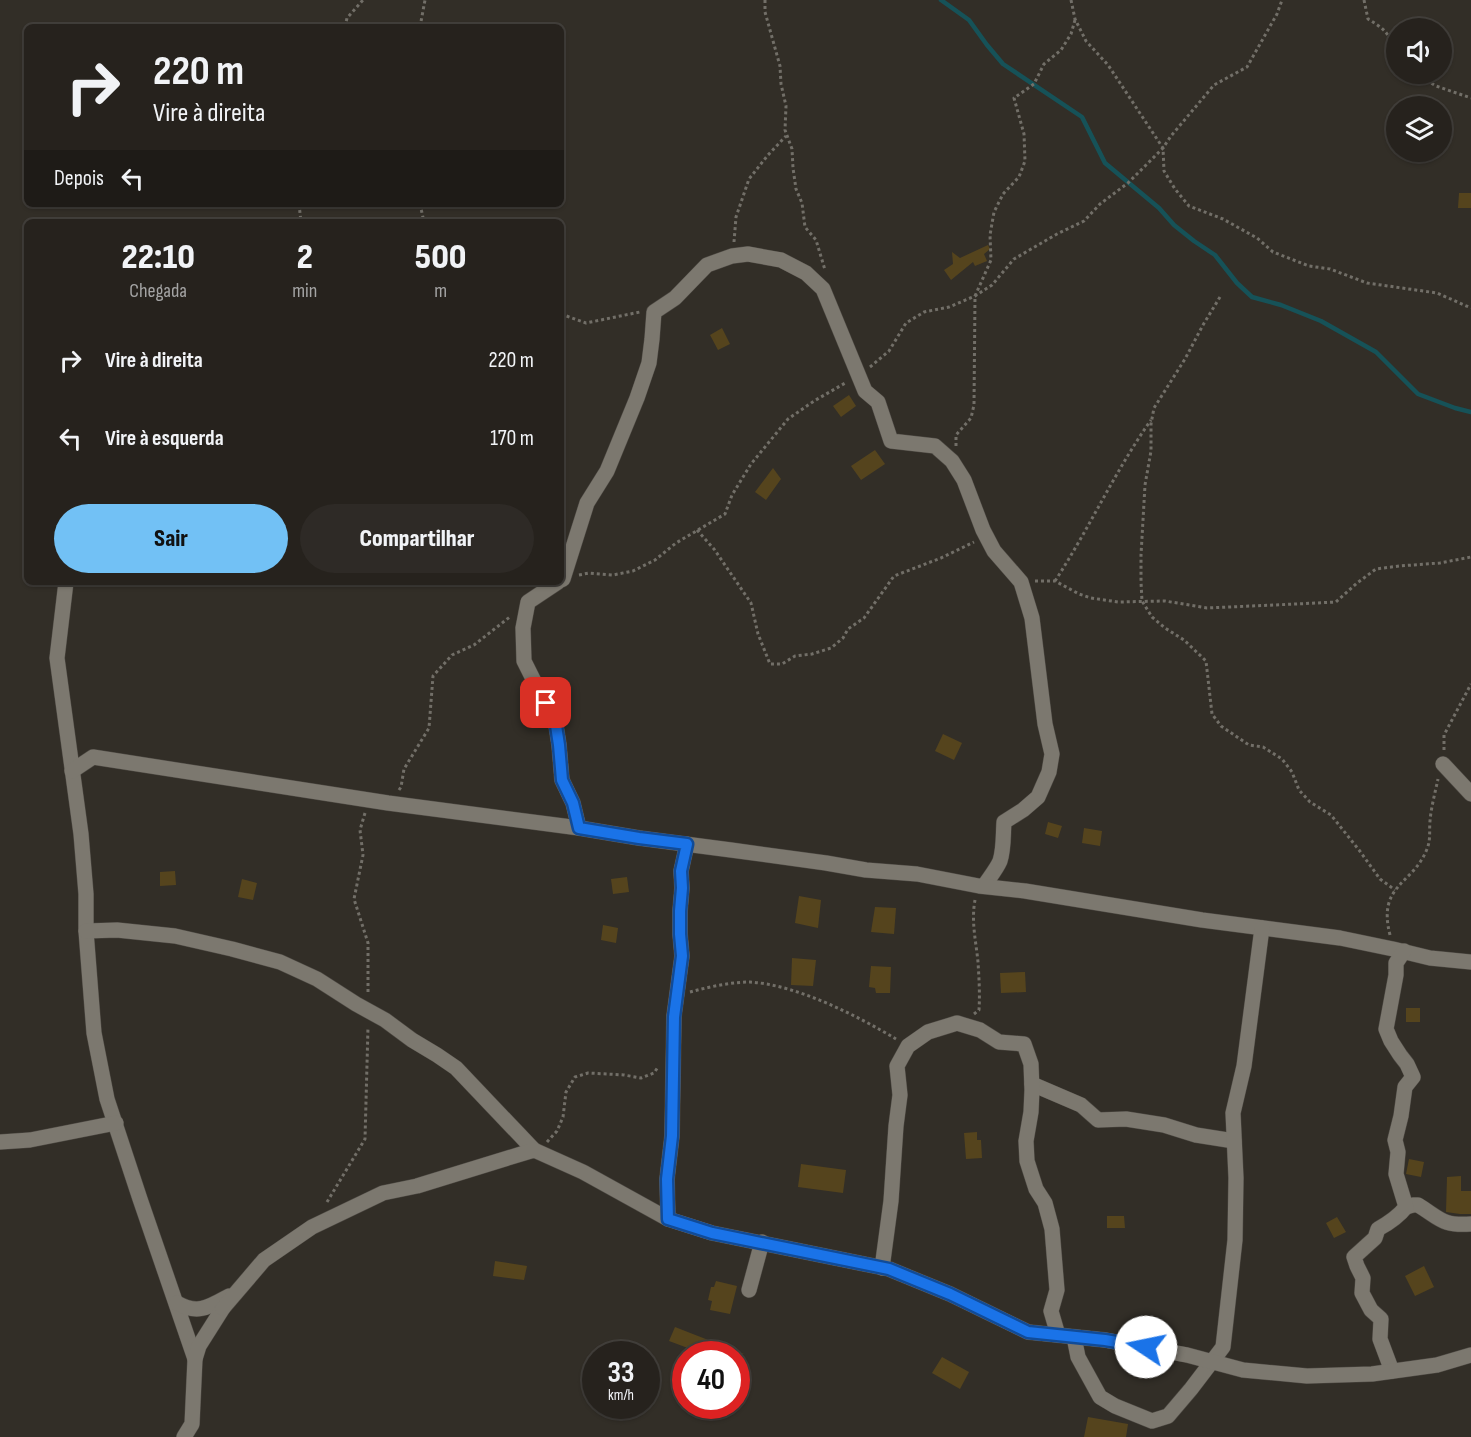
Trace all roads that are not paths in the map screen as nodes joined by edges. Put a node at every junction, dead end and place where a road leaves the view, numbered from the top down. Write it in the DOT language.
graph roads {
  1 [pos="564,571"];
  2 [pos="66,585"];
  3 [pos="554,585"];
  4 [pos="1443,764"];
  5 [pos="72,771"];
  6 [pos="1471,794"];
  7 [pos="579,828"];
  8 [pos="687,844"];
  9 [pos="984,886"];
  10 [pos="1262,928"];
  11 [pos="86,931"];
  12 [pos="1398,950"];
  13 [pos="1471,962"];
  14 [pos="1032,1084"];
  15 [pos="116,1124"];
  16 [pos="1234,1141"];
  17 [pos="0,1142"];
  18 [pos="534,1150"];
  19 [pos="1406,1207"];
  20 [pos="668,1219"];
  21 [pos="1471,1224"];
  22 [pos="762,1242"];
  23 [pos="882,1268"];
  24 [pos="749,1290"];
  25 [pos="237,1292"];
  26 [pos="177,1303"];
  27 [pos="1058,1335"];
  28 [pos="1074,1337"];
  29 [pos="1471,1355"];
  30 [pos="195,1359"];
  31 [pos="1212,1362"];
  32 [pos="1392,1371"];
  33 [pos="184,1437"];
  1 -- 9 [label="street"];
  2 -- 5 [label="street"];
  3 -- 7 [label="street"];
  4 -- 6 [label="street"];
  5 -- 7 [label="street"];
  5 -- 11 [label="street"];
  7 -- 8 [label="street"];
  8 -- 9 [label="street"];
  8 -- 20 [label="street"];
  9 -- 10 [label="street"];
  10 -- 12 [label="street"];
  10 -- 16 [label="street"];
  11 -- 15 [label="street"];
  11 -- 18 [label="street"];
  12 -- 13 [label="street"];
  12 -- 19 [label="street"];
  14 -- 16 [label="street"];
  14 -- 23 [label="street"];
  14 -- 27 [label="street"];
  15 -- 17 [label="street"];
  15 -- 26 [label="street"];
  16 -- 31 [label="street"];
  18 -- 20 [label="street"];
  18 -- 25 [label="street"];
  19 -- 21 [label="street"];
  19 -- 32 [label="street"];
  20 -- 22 [label="street"];
  22 -- 23 [label="street"];
  22 -- 24 [label="street"];
  23 -- 27 [label="street"];
  25 -- 26 [label="street"];
  25 -- 30 [label="street"];
  26 -- 30 [label="street"];
  27 -- 28 [label="street"];
  28 -- 31 [label="street"];
  28 -- 31 [label="street"];
  29 -- 32 [label="street"];
  30 -- 33 [label="street"];
  31 -- 32 [label="street"];
}
